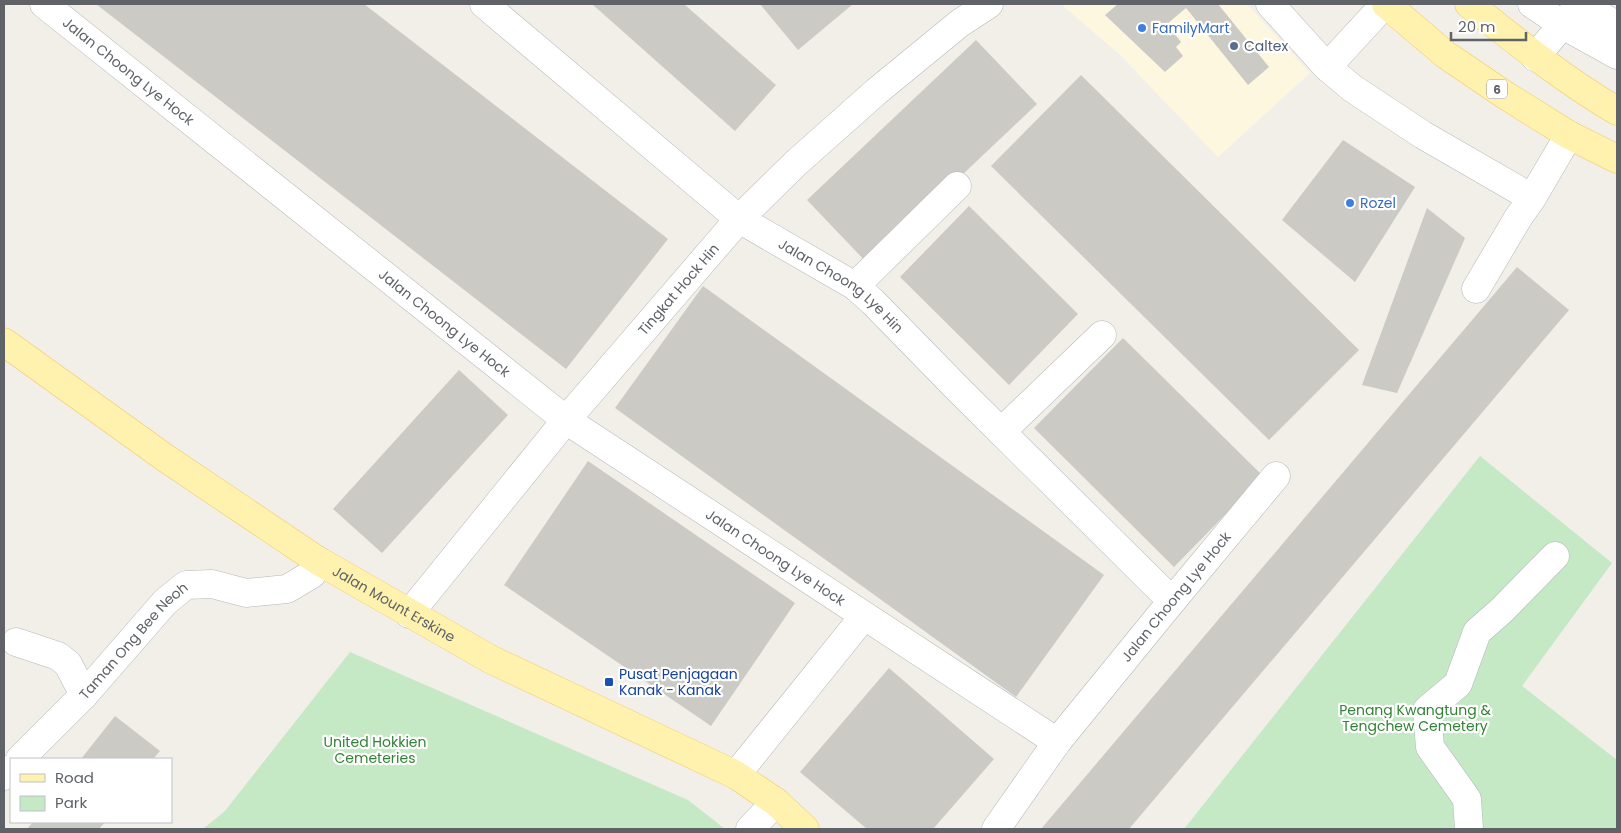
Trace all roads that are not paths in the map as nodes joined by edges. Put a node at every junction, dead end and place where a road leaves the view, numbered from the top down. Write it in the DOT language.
graph roads {
  1 [pos="44,4"];
  2 [pos="484,4"];
  3 [pos="989,4"];
  4 [pos="1270,4"];
  5 [pos="1386,4"];
  6 [pos="1469,4"];
  7 [pos="1532,4"];
  8 [pos="1599,11"];
  9 [pos="953,13"];
  10 [pos="1563,25"];
  11 [pos="1617,55"];
  12 [pos="1535,57"];
  13 [pos="1327,67"];
  14 [pos="1617,111"];
  15 [pos="1569,135"];
  16 [pos="1617,159"];
  17 [pos="957,186"];
  18 [pos="1532,198"];
  19 [pos="739,219"];
  20 [pos="855,286"];
  21 [pos="1476,289"];
  22 [pos="1102,335"];
  23 [pos="4,342"];
  24 [pos="566,420"];
  25 [pos="1001,432"];
  26 [pos="1276,476"];
  27 [pos="1555,556"];
  28 [pos="317,560"];
  29 [pos="1172,601"];
  30 [pos="409,614"];
  31 [pos="864,616"];
  32 [pos="16,642"];
  33 [pos="84,695"];
  34 [pos="1057,742"];
  35 [pos="21,758"];
  36 [pos="736,776"];
  37 [pos="776,802"];
  38 [pos="750,829"];
  39 [pos="805,829"];
  40 [pos="996,829"];
  41 [pos="1469,829"];
  1 -- 24 [label="street, Jalan Choong Lye Hock"];
  2 -- 19 [label="street, Jalan Choong Lye Hin"];
  3 -- 9 [label="street, Tingkat Hock Hin"];
  4 -- 13 [label="street"];
  5 -- 13 [label="street"];
  5 -- 15 [label="main road, 6"];
  6 -- 12 [label="main road"];
  7 -- 10 [label="street"];
  8 -- 10 [label="street"];
  9 -- 19 [label="street, Tingkat Hock Hin"];
  10 -- 11 [label="street"];
  10 -- 12 [label="street"];
  12 -- 14 [label="main road"];
  13 -- 18 [label="street"];
  15 -- 16 [label="main road, 6"];
  15 -- 18 [label="street"];
  17 -- 20 [label="street"];
  18 -- 21 [label="street"];
  19 -- 20 [label="street, Jalan Choong Lye Hin"];
  19 -- 24 [label="street, Tingkat Hock Hin"];
  20 -- 25 [label="street, Jalan Choong Lye Hin"];
  22 -- 25 [label="street"];
  23 -- 28 [label="main road, Jalan Mount Erskine"];
  24 -- 30 [label="street, Tingkat Hock Hin"];
  24 -- 31 [label="street, Jalan Choong Lye Hock"];
  25 -- 29 [label="street, Jalan Choong Lye Hin"];
  26 -- 29 [label="street, Jalan Choong Lye Hock"];
  27 -- 41 [label="street"];
  28 -- 30 [label="main road, Jalan Mount Erskine"];
  28 -- 33 [label="street, Taman Ong Bee Neoh"];
  29 -- 34 [label="street, Jalan Choong Lye Hock"];
  30 -- 36 [label="main road, Jalan Mount Erskine"];
  31 -- 34 [label="street, Jalan Choong Lye Hock"];
  31 -- 36 [label="street"];
  32 -- 33 [label="street"];
  33 -- 35 [label="street, Taman Ong Bee Neoh"];
  34 -- 40 [label="street, Jalan Choong Lye Hock"];
  36 -- 37 [label="main road, Jalan Mount Erskine"];
  37 -- 38 [label="street"];
  37 -- 39 [label="main road, Jalan Mount Erskine"];
}
